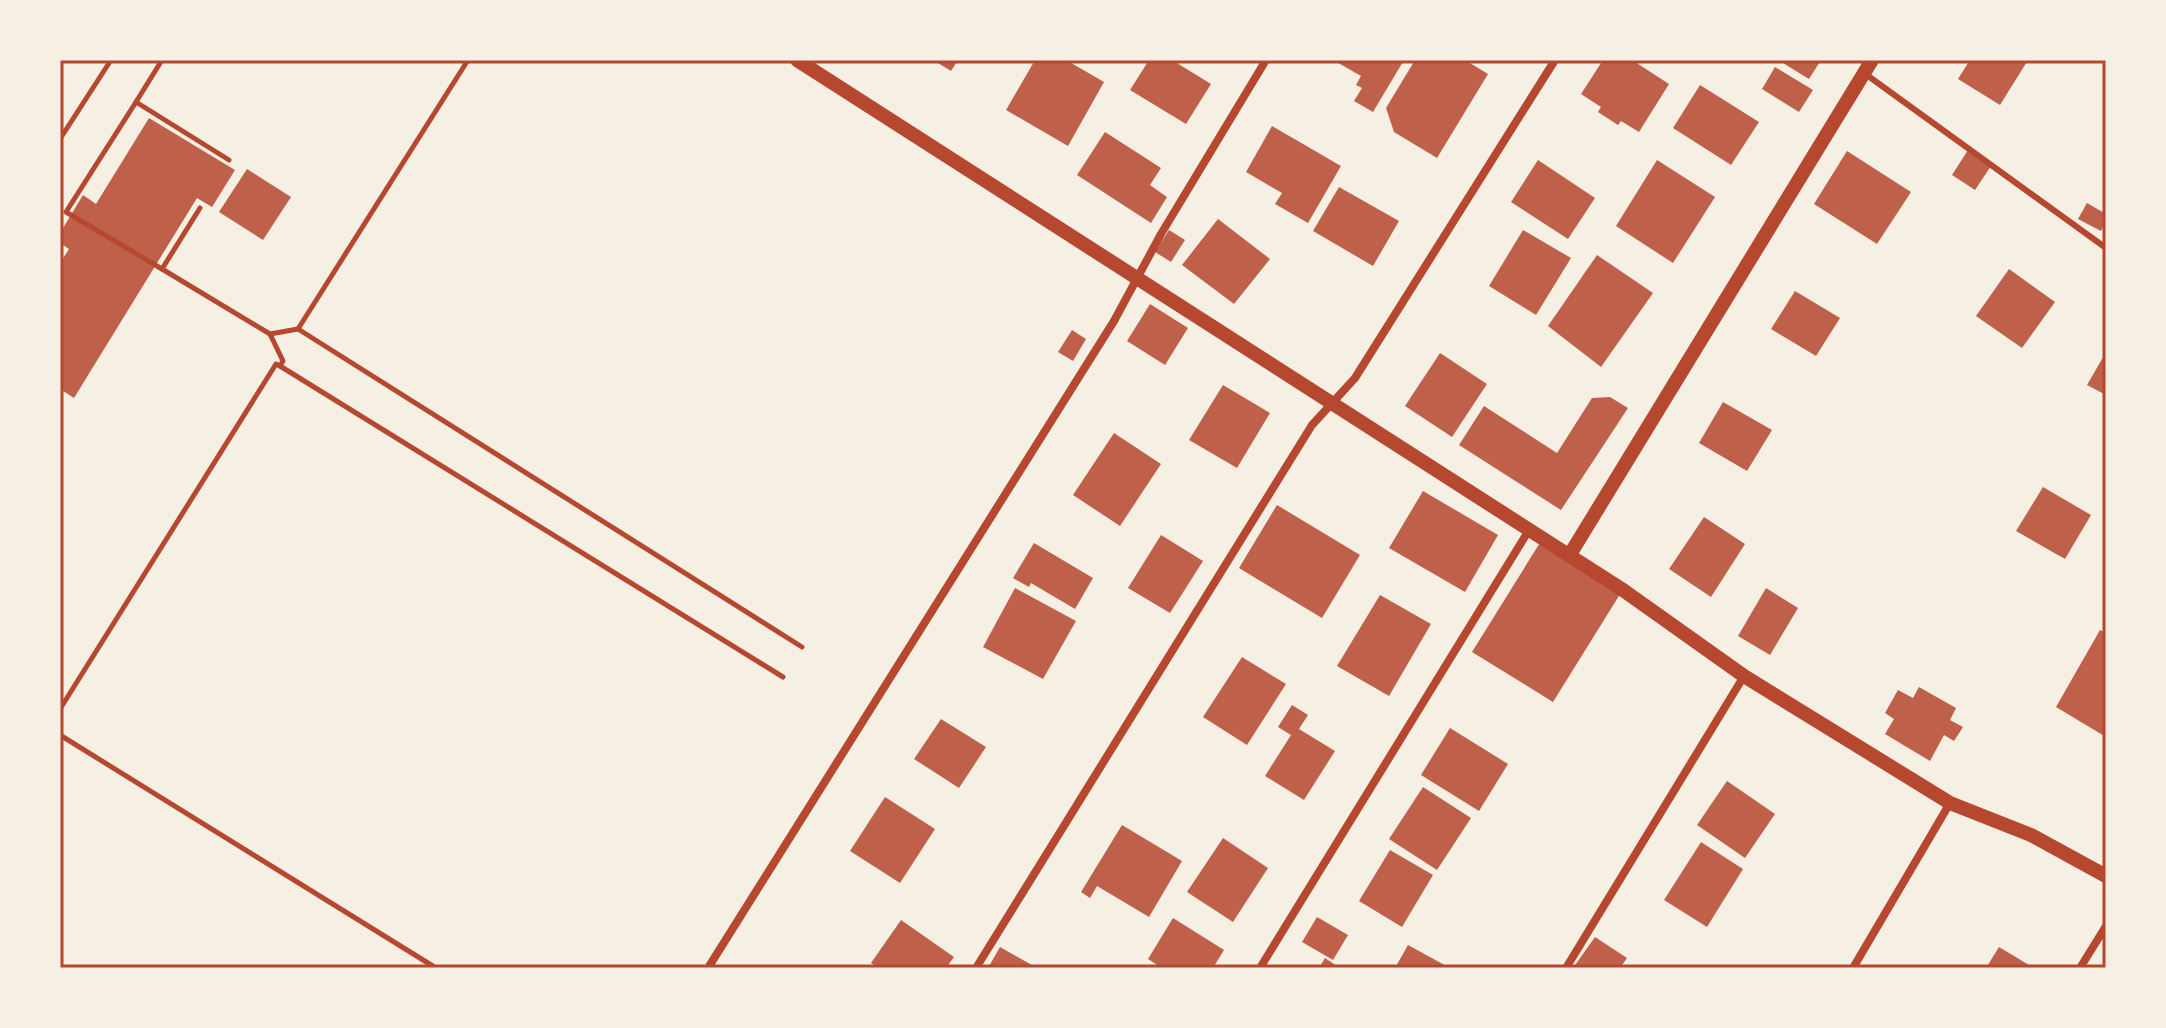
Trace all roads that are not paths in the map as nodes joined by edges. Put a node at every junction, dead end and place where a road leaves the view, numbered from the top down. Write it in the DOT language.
graph roads {
  1 [pos="797,60"];
  2 [pos="1266,60"];
  3 [pos="1555,60"];
  4 [pos="1868,67"];
  5 [pos="2106,248"];
  6 [pos="1136,278"];
  7 [pos="1331,403"];
  8 [pos="1529,530"];
  9 [pos="1569,556"];
  10 [pos="1744,676"];
  11 [pos="1950,803"];
  12 [pos="2106,876"];
  13 [pos="2106,926"];
  14 [pos="708,968"];
  15 [pos="976,968"];
  16 [pos="1260,968"];
  17 [pos="1566,968"];
  18 [pos="1853,968"];
  19 [pos="2080,968"];
  1 -- 6 [label="street"];
  2 -- 6 [label="street"];
  3 -- 7 [label="street"];
  4 -- 5 [label="lane"];
  4 -- 9 [label="street"];
  6 -- 7 [label="street"];
  6 -- 14 [label="street"];
  7 -- 8 [label="street"];
  7 -- 15 [label="street"];
  8 -- 9 [label="street"];
  8 -- 16 [label="street"];
  9 -- 10 [label="street"];
  10 -- 11 [label="street"];
  10 -- 17 [label="street"];
  11 -- 12 [label="street"];
  11 -- 18 [label="street"];
  13 -- 19 [label="street"];
}
